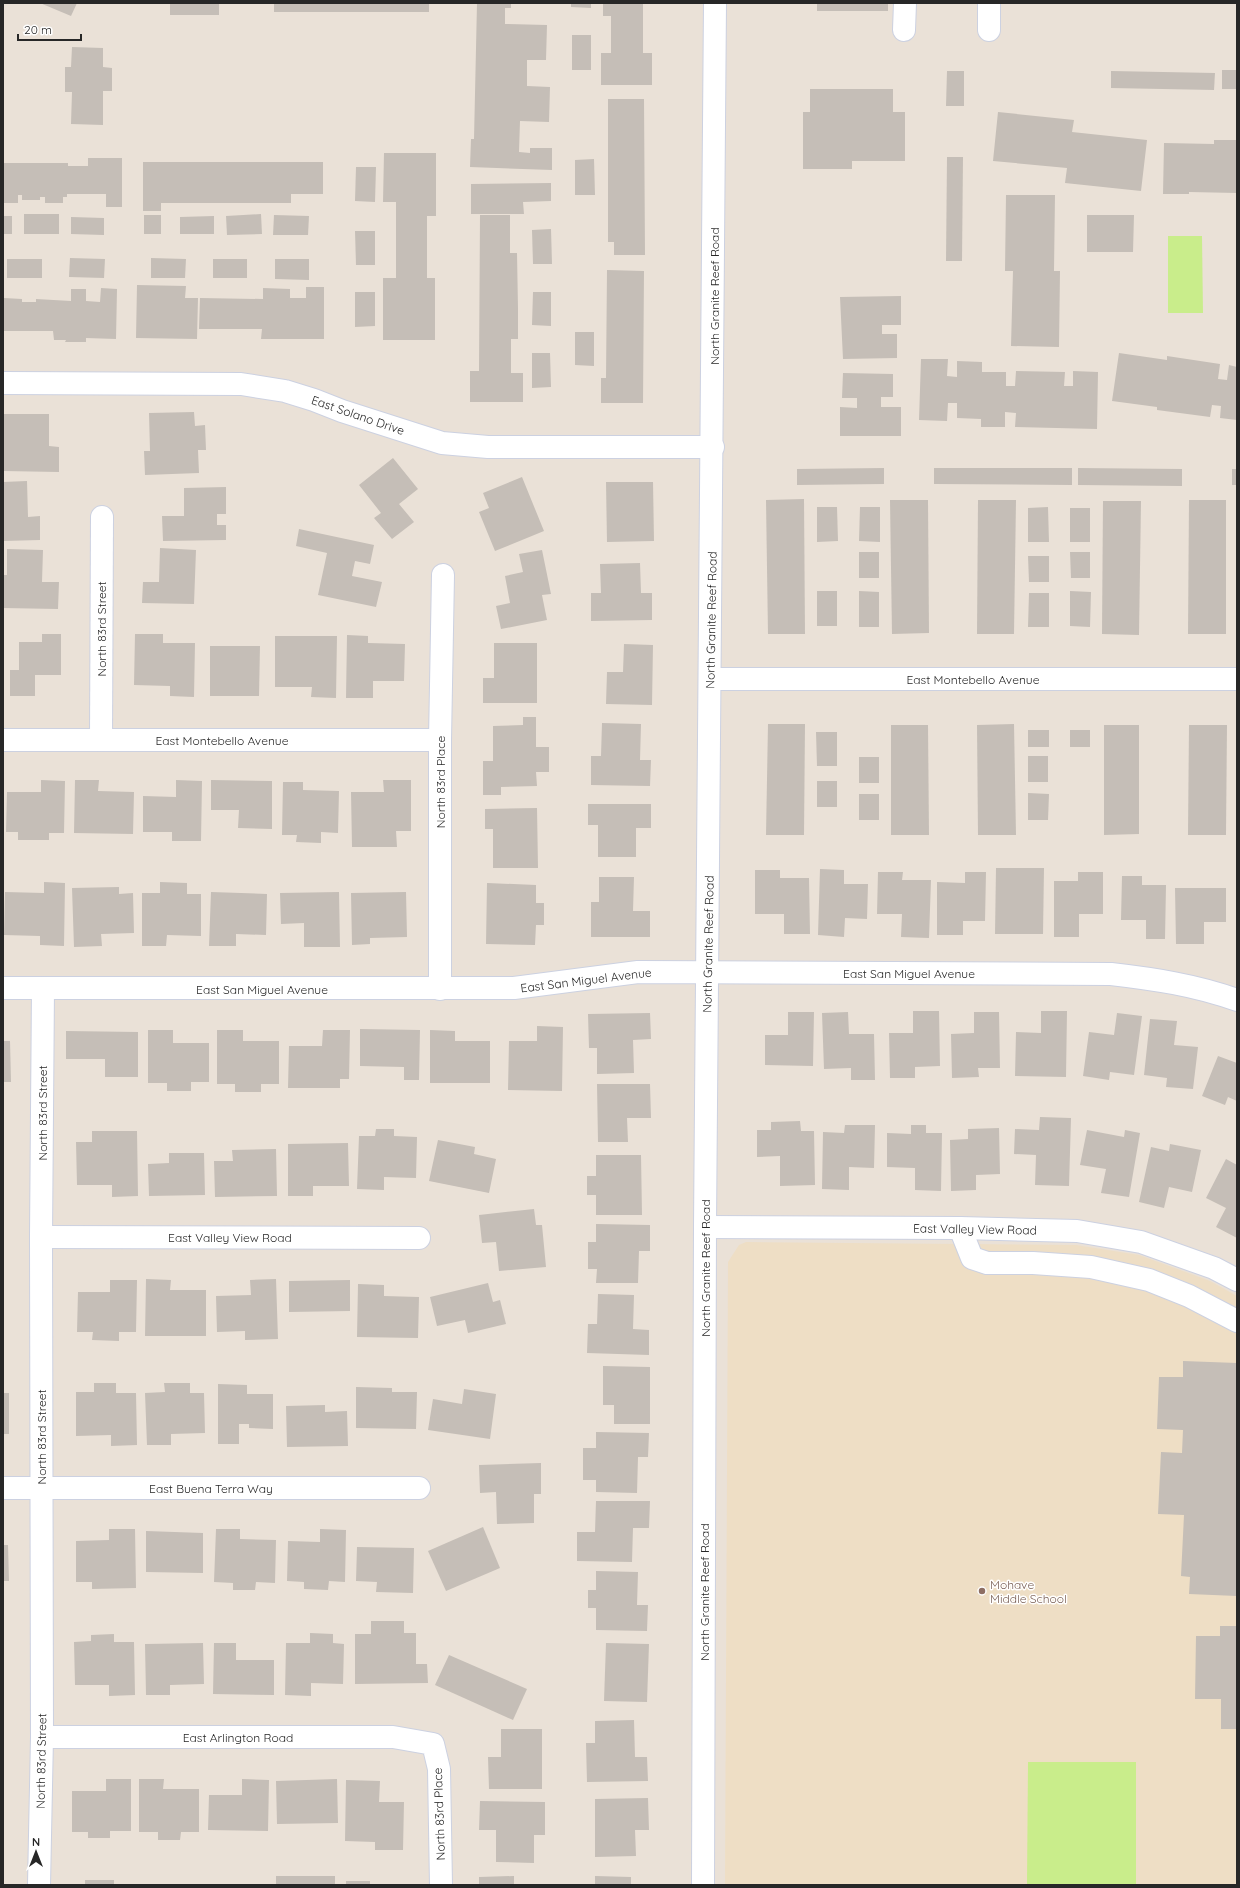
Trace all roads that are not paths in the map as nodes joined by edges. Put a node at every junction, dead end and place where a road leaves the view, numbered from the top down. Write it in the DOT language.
graph roads {
  1 [pos="715,3"];
  2 [pos="905,3"];
  3 [pos="989,3"];
  4 [pos="904,30"];
  5 [pos="989,30"];
  6 [pos="3,383"];
  7 [pos="713,447"];
  8 [pos="102,518"];
  9 [pos="443,574"];
  10 [pos="710,679"];
  11 [pos="1237,679"];
  12 [pos="3,740"];
  13 [pos="101,740"];
  14 [pos="440,740"];
  15 [pos="707,972"];
  16 [pos="3,988"];
  17 [pos="43,988"];
  18 [pos="440,989"];
  19 [pos="1237,1000"];
  20 [pos="705,1227"];
  21 [pos="960,1228"];
  22 [pos="41,1237"];
  23 [pos="419,1238"];
  24 [pos="1237,1280"];
  25 [pos="1237,1320"];
  26 [pos="3,1488"];
  27 [pos="41,1488"];
  28 [pos="419,1488"];
  29 [pos="42,1737"];
  30 [pos="433,1744"];
  31 [pos="39,1885"];
  32 [pos="441,1885"];
  33 [pos="703,1885"];
  1 -- 7 [label="street, North Granite Reef Road"];
  2 -- 4 [label="street"];
  3 -- 5 [label="street"];
  6 -- 7 [label="street, East Solano Drive"];
  7 -- 10 [label="street, North Granite Reef Road"];
  8 -- 13 [label="street, North 83rd Street"];
  9 -- 14 [label="street, North 83rd Place"];
  10 -- 11 [label="street, East Montebello Avenue"];
  10 -- 15 [label="street, North Granite Reef Road"];
  12 -- 13 [label="street, East Montebello Avenue"];
  13 -- 14 [label="street, East Montebello Avenue"];
  14 -- 18 [label="street, North 83rd Place"];
  15 -- 18 [label="street, East San Miguel Avenue"];
  15 -- 19 [label="street, East San Miguel Avenue"];
  15 -- 20 [label="street, North Granite Reef Road"];
  16 -- 17 [label="street, East San Miguel Avenue"];
  17 -- 18 [label="street, East San Miguel Avenue"];
  17 -- 22 [label="street, North 83rd Street"];
  20 -- 21 [label="street, East Valley View Road"];
  20 -- 33 [label="street, North Granite Reef Road"];
  21 -- 24 [label="street, East Valley View Road"];
  21 -- 25 [label="street"];
  22 -- 23 [label="street, East Valley View Road"];
  22 -- 27 [label="street, North 83rd Street"];
  26 -- 27 [label="street, East Buena Terra Way"];
  27 -- 28 [label="street, East Buena Terra Way"];
  27 -- 29 [label="street, North 83rd Street"];
  29 -- 30 [label="street, East Arlington Road"];
  29 -- 31 [label="street, North 83rd Street"];
  30 -- 32 [label="street, North 83rd Place"];
}
